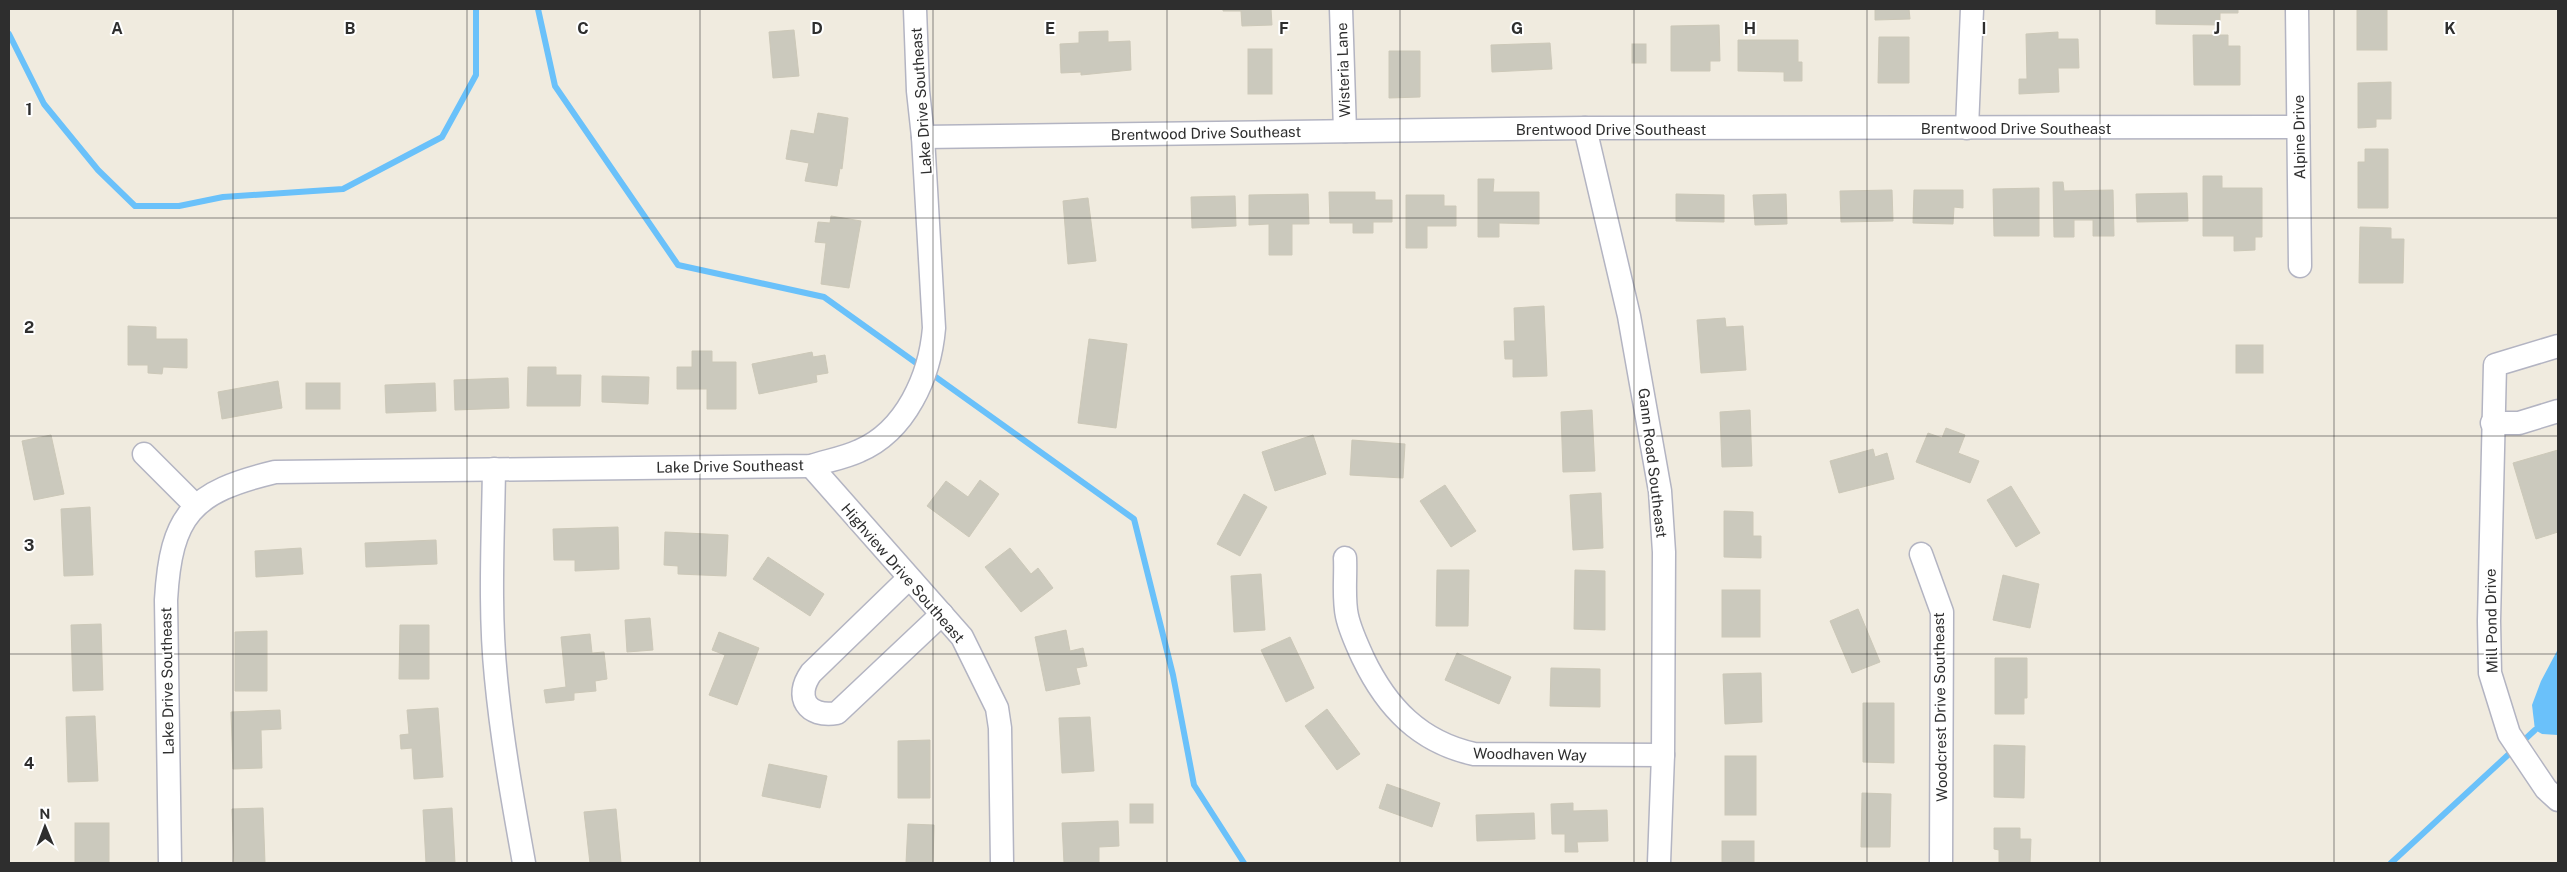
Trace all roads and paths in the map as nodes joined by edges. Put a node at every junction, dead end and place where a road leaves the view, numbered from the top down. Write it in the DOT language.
graph roads {
  1 [pos="916,9"];
  2 [pos="1341,9"];
  3 [pos="1972,9"];
  4 [pos="2297,9"];
  5 [pos="2298,127"];
  6 [pos="1585,128"];
  7 [pos="1967,128"];
  8 [pos="1345,131"];
  9 [pos="923,137"];
  10 [pos="2300,266"];
  11 [pos="2558,346"];
  12 [pos="2558,411"];
  13 [pos="2492,422"];
  14 [pos="144,454"];
  15 [pos="811,466"];
  16 [pos="494,469"];
  17 [pos="195,505"];
  18 [pos="1921,554"];
  19 [pos="1345,558"];
  20 [pos="910,578"];
  21 [pos="942,614"];
  22 [pos="1663,755"];
  23 [pos="2558,800"];
  24 [pos="170,863"];
  25 [pos="524,863"];
  26 [pos="1002,863"];
  27 [pos="1659,863"];
  28 [pos="1941,863"];
  1 -- 9 [label="street, Lake Drive Southeast"];
  2 -- 8 [label="street, Wisteria Lane"];
  3 -- 7 [label="street"];
  4 -- 5 [label="street, Alpine Drive"];
  5 -- 7 [label="street, Brentwood Drive Southeast"];
  5 -- 10 [label="street, Alpine Drive"];
  6 -- 7 [label="street, Brentwood Drive Southeast"];
  6 -- 8 [label="street, Brentwood Drive Southeast"];
  6 -- 22 [label="street, Gann Road Southeast"];
  8 -- 9 [label="street, Brentwood Drive Southeast"];
  9 -- 15 [label="street, Lake Drive Southeast"];
  11 -- 13 [label="street, Mill Pond Drive"];
  12 -- 13 [label="street"];
  13 -- 23 [label="street, Mill Pond Drive"];
  14 -- 17 [label="street"];
  15 -- 16 [label="street, Lake Drive Southeast"];
  15 -- 20 [label="street, Highview Drive Southeast"];
  16 -- 17 [label="street, Lake Drive Southeast"];
  16 -- 25 [label="street"];
  17 -- 24 [label="street, Lake Drive Southeast"];
  18 -- 28 [label="street, Woodcrest Drive Southeast"];
  19 -- 22 [label="street, Woodhaven Way"];
  20 -- 21 [label="street, Highview Drive Southeast"];
  20 -- 21 [label="street"];
  21 -- 26 [label="street, Highview Drive Southeast"];
  22 -- 27 [label="street, Gann Road Southeast"];
}
